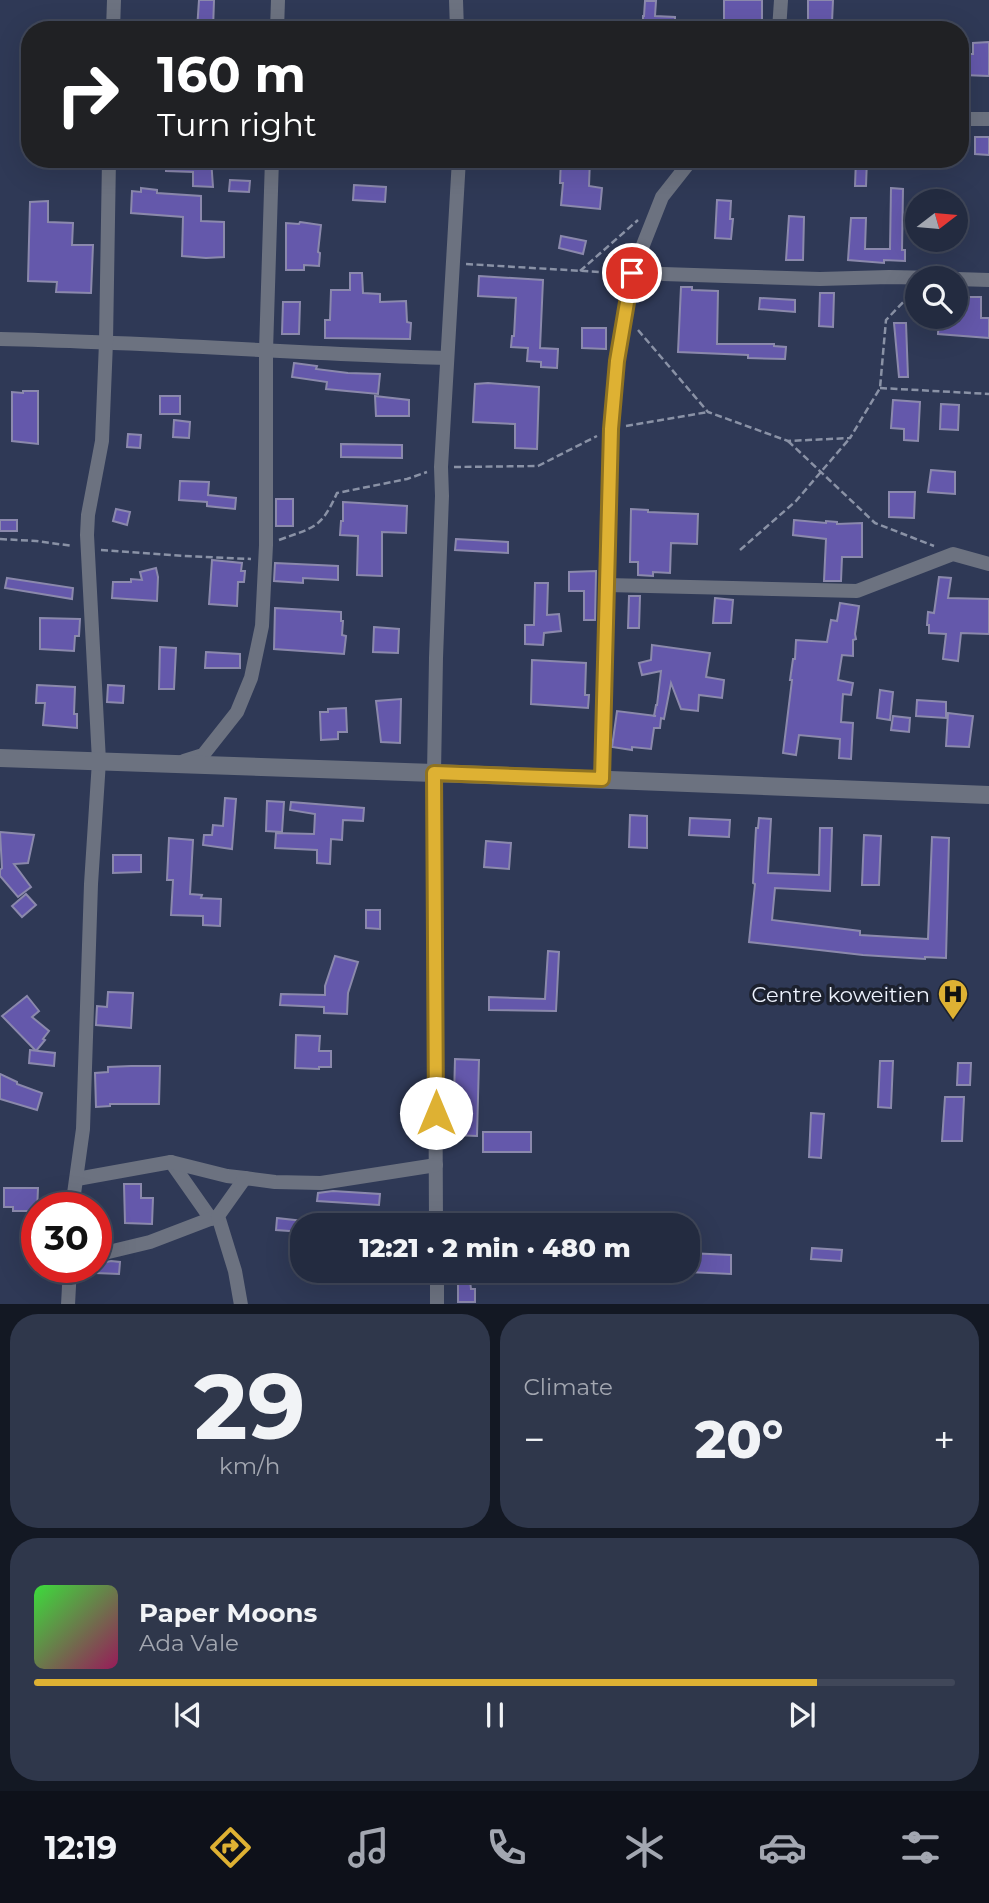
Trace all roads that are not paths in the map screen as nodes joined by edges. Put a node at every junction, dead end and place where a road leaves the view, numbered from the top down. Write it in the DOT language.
graph roads {
  1 [pos="114,0"];
  2 [pos="278,0"];
  3 [pos="456,0"];
  4 [pos="781,0"];
  5 [pos="113,21"];
  6 [pos="277,21"];
  7 [pos="457,21"];
  8 [pos="780,21"];
  9 [pos="969,119"];
  10 [pos="989,119"];
  11 [pos="109,168"];
  12 [pos="272,168"];
  13 [pos="458,168"];
  14 [pos="685,168"];
  15 [pos="632,273"];
  16 [pos="905,277"];
  17 [pos="968,279"];
  18 [pos="989,280"];
  19 [pos="0,339"];
  20 [pos="106,342"];
  21 [pos="266,351"];
  22 [pos="447,358"];
  23 [pos="989,564"];
  24 [pos="607,585"];
  25 [pos="0,758"];
  26 [pos="99,761"];
  27 [pos="177,764"];
  28 [pos="434,773"];
  29 [pos="602,779"];
  30 [pos="989,795"];
  31 [pos="171,1161"];
  32 [pos="436,1165"];
  33 [pos="245,1178"];
  34 [pos="77,1179"];
  35 [pos="75,1192"];
  36 [pos="436,1213"];
  37 [pos="215,1218"];
  38 [pos="112,1251"];
  39 [pos="69,1283"];
  40 [pos="436,1283"];
  41 [pos="68,1304"];
  42 [pos="241,1304"];
  43 [pos="436,1304"];
  1 -- 5 [label="street"];
  2 -- 6 [label="street"];
  3 -- 7 [label="street"];
  4 -- 8 [label="street"];
  9 -- 10 [label="street"];
  11 -- 20 [label="street"];
  12 -- 21 [label="street"];
  13 -- 22 [label="street"];
  14 -- 15 [label="street"];
  15 -- 16 [label="street"];
  15 -- 24 [label="street"];
  17 -- 18 [label="street"];
  19 -- 20 [label="street"];
  20 -- 21 [label="street"];
  20 -- 26 [label="street"];
  21 -- 22 [label="street"];
  21 -- 27 [label="street"];
  22 -- 28 [label="street"];
  23 -- 24 [label="street"];
  24 -- 29 [label="street"];
  25 -- 26 [label="street"];
  26 -- 27 [label="street"];
  26 -- 34 [label="street"];
  27 -- 28 [label="street"];
  28 -- 29 [label="street"];
  28 -- 32 [label="street"];
  29 -- 30 [label="street"];
  31 -- 33 [label="street"];
  31 -- 34 [label="street"];
  31 -- 37 [label="street"];
  32 -- 33 [label="street"];
  32 -- 36 [label="street"];
  33 -- 37 [label="street"];
  34 -- 35 [label="street"];
  37 -- 38 [label="street"];
  37 -- 42 [label="street"];
  39 -- 41 [label="street"];
  40 -- 43 [label="street"];
}
